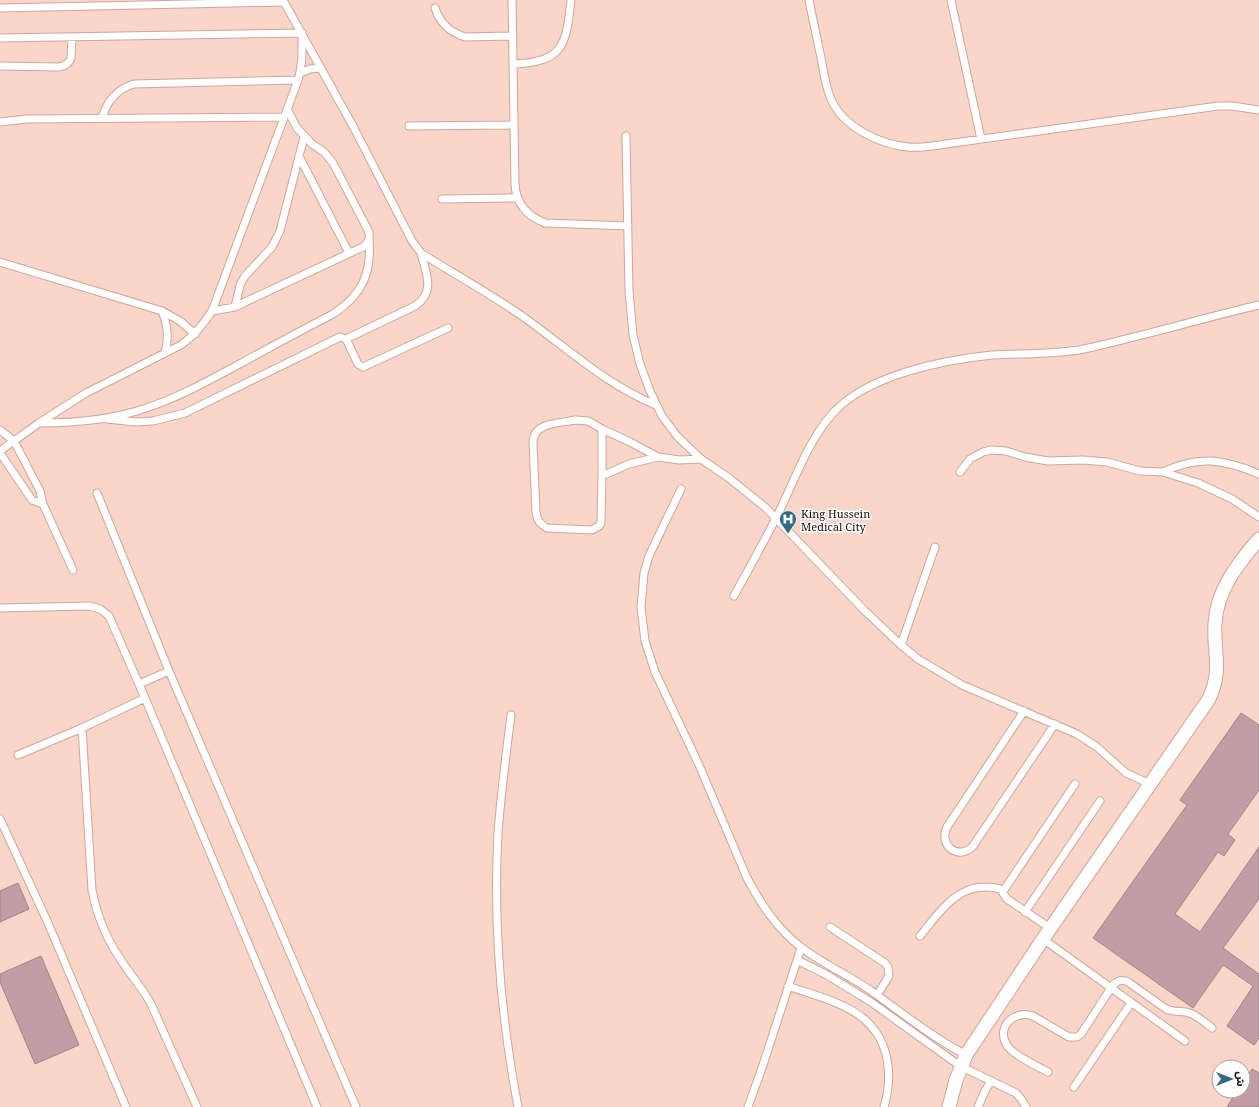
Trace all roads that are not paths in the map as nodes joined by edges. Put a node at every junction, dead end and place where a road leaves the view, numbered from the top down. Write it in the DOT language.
graph roads {
  1 [pos="512,0"];
  2 [pos="571,0"];
  3 [pos="809,0"];
  4 [pos="951,0"];
  5 [pos="284,1"];
  6 [pos="0,8"];
  7 [pos="434,8"];
  8 [pos="302,33"];
  9 [pos="513,36"];
  10 [pos="72,37"];
  11 [pos="0,38"];
  12 [pos="513,64"];
  13 [pos="0,66"];
  14 [pos="321,68"];
  15 [pos="299,77"];
  16 [pos="287,109"];
  17 [pos="1259,110"];
  18 [pos="284,117"];
  19 [pos="102,118"];
  20 [pos="0,122"];
  21 [pos="514,125"];
  22 [pos="409,126"];
  23 [pos="626,136"];
  24 [pos="304,137"];
  25 [pos="981,139"];
  26 [pos="299,156"];
  27 [pos="517,198"];
  28 [pos="442,199"];
  29 [pos="628,226"];
  30 [pos="369,240"];
  31 [pos="421,253"];
  32 [pos="349,254"];
  33 [pos="0,262"];
  34 [pos="1259,305"];
  35 [pos="235,307"];
  36 [pos="162,311"];
  37 [pos="212,311"];
  38 [pos="448,328"];
  39 [pos="195,334"];
  40 [pos="346,339"];
  41 [pos="165,353"];
  42 [pos="656,405"];
  43 [pos="103,419"];
  44 [pos="39,423"];
  45 [pos="602,428"];
  46 [pos="0,430"];
  47 [pos="14,441"];
  48 [pos="0,452"];
  49 [pos="658,457"];
  50 [pos="701,459"];
  51 [pos="960,472"];
  52 [pos="1163,472"];
  53 [pos="1259,474"];
  54 [pos="602,476"];
  55 [pos="681,489"];
  56 [pos="97,493"];
  57 [pos="42,504"];
  58 [pos="1259,517"];
  59 [pos="776,518"];
  60 [pos="1259,539"];
  61 [pos="935,547"];
  62 [pos="74,570"];
  63 [pos="734,596"];
  64 [pos="0,608"];
  65 [pos="901,645"];
  66 [pos="169,671"];
  67 [pos="138,684"];
  68 [pos="145,698"];
  69 [pos="1024,711"];
  70 [pos="511,715"];
  71 [pos="1055,724"];
  72 [pos="82,728"];
  73 [pos="18,755"];
  74 [pos="1075,784"];
  75 [pos="1150,784"];
  76 [pos="1100,801"];
  77 [pos="0,819"];
  78 [pos="1004,890"];
  79 [pos="1025,912"];
  80 [pos="830,927"];
  81 [pos="1050,928"];
  82 [pos="920,936"];
  83 [pos="1043,939"];
  84 [pos="801,948"];
  85 [pos="797,960"];
  86 [pos="788,986"];
  87 [pos="1111,987"];
  88 [pos="877,995"];
  89 [pos="1131,1002"];
  90 [pos="1212,1028"];
  91 [pos="1185,1041"];
  92 [pos="963,1060"];
  93 [pos="1048,1072"];
  94 [pos="992,1081"];
  95 [pos="1074,1087"];
  96 [pos="126,1107"];
  97 [pos="197,1107"];
  98 [pos="316,1107"];
  99 [pos="356,1107"];
  100 [pos="518,1107"];
  101 [pos="748,1107"];
  102 [pos="884,1107"];
  103 [pos="950,1107"];
  104 [pos="978,1107"];
  105 [pos="1026,1107"];
  1 -- 9 [label="lane"];
  2 -- 12 [label="lane"];
  3 -- 25 [label="lane"];
  4 -- 25 [label="lane"];
  5 -- 6 [label="lane"];
  5 -- 8 [label="lane"];
  7 -- 9 [label="lane"];
  8 -- 10 [label="lane"];
  8 -- 14 [label="lane"];
  8 -- 15 [label="lane"];
  9 -- 12 [label="lane"];
  10 -- 11 [label="lane"];
  10 -- 13 [label="lane"];
  12 -- 21 [label="lane"];
  14 -- 15 [label="lane"];
  14 -- 31 [label="lane"];
  15 -- 16 [label="lane"];
  15 -- 19 [label="lane"];
  16 -- 18 [label="lane"];
  16 -- 24 [label="lane"];
  17 -- 25 [label="lane"];
  18 -- 19 [label="lane"];
  18 -- 37 [label="lane"];
  19 -- 20 [label="lane"];
  21 -- 22 [label="lane"];
  21 -- 27 [label="lane"];
  23 -- 29 [label="lane"];
  24 -- 26 [label="lane"];
  24 -- 30 [label="lane"];
  26 -- 32 [label="lane"];
  26 -- 35 [label="lane"];
  27 -- 28 [label="lane"];
  27 -- 29 [label="lane"];
  29 -- 42 [label="lane"];
  30 -- 32 [label="lane"];
  30 -- 43 [label="lane"];
  31 -- 40 [label="lane"];
  31 -- 42 [label="lane"];
  32 -- 35 [label="lane"];
  33 -- 36 [label="lane"];
  34 -- 59 [label="lane"];
  35 -- 37 [label="lane"];
  36 -- 39 [label="lane"];
  36 -- 41 [label="lane"];
  37 -- 39 [label="lane"];
  38 -- 40 [label="lane"];
  39 -- 41 [label="lane"];
  40 -- 43 [label="lane"];
  41 -- 44 [label="lane"];
  42 -- 50 [label="lane"];
  43 -- 44 [label="lane"];
  44 -- 47 [label="lane"];
  45 -- 49 [label="lane"];
  45 -- 54 [label="lane"];
  45 -- 54 [label="lane"];
  46 -- 47 [label="lane"];
  47 -- 48 [label="lane"];
  47 -- 57 [label="lane"];
  48 -- 57 [label="lane"];
  49 -- 50 [label="lane"];
  49 -- 54 [label="lane"];
  50 -- 59 [label="lane"];
  51 -- 52 [label="lane"];
  52 -- 53 [label="lane"];
  52 -- 58 [label="lane"];
  55 -- 84 [label="lane"];
  56 -- 66 [label="lane"];
  57 -- 62 [label="lane"];
  59 -- 63 [label="lane"];
  59 -- 65 [label="lane"];
  60 -- 75 [label="street"];
  61 -- 65 [label="lane"];
  64 -- 67 [label="lane"];
  65 -- 69 [label="lane"];
  66 -- 67 [label="lane"];
  66 -- 99 [label="lane"];
  67 -- 68 [label="lane"];
  68 -- 72 [label="lane"];
  68 -- 98 [label="lane"];
  69 -- 71 [label="lane"];
  69 -- 71 [label="lane"];
  70 -- 100 [label="lane"];
  71 -- 75 [label="lane"];
  72 -- 73 [label="lane"];
  72 -- 97 [label="lane"];
  74 -- 78 [label="lane"];
  75 -- 81 [label="street"];
  76 -- 79 [label="lane"];
  77 -- 96 [label="lane"];
  78 -- 79 [label="lane"];
  78 -- 82 [label="lane"];
  79 -- 81 [label="lane"];
  80 -- 88 [label="lane"];
  81 -- 83 [label="street"];
  83 -- 87 [label="lane"];
  83 -- 92 [label="street"];
  84 -- 85 [label="lane"];
  84 -- 88 [label="lane"];
  85 -- 86 [label="lane"];
  85 -- 92 [label="lane"];
  86 -- 101 [label="lane"];
  86 -- 102 [label="lane"];
  87 -- 89 [label="lane"];
  87 -- 90 [label="lane"];
  87 -- 93 [label="lane"];
  88 -- 92 [label="lane"];
  89 -- 91 [label="lane"];
  89 -- 95 [label="lane"];
  92 -- 94 [label="lane"];
  92 -- 103 [label="street"];
  94 -- 104 [label="lane"];
  94 -- 105 [label="lane"];
}
